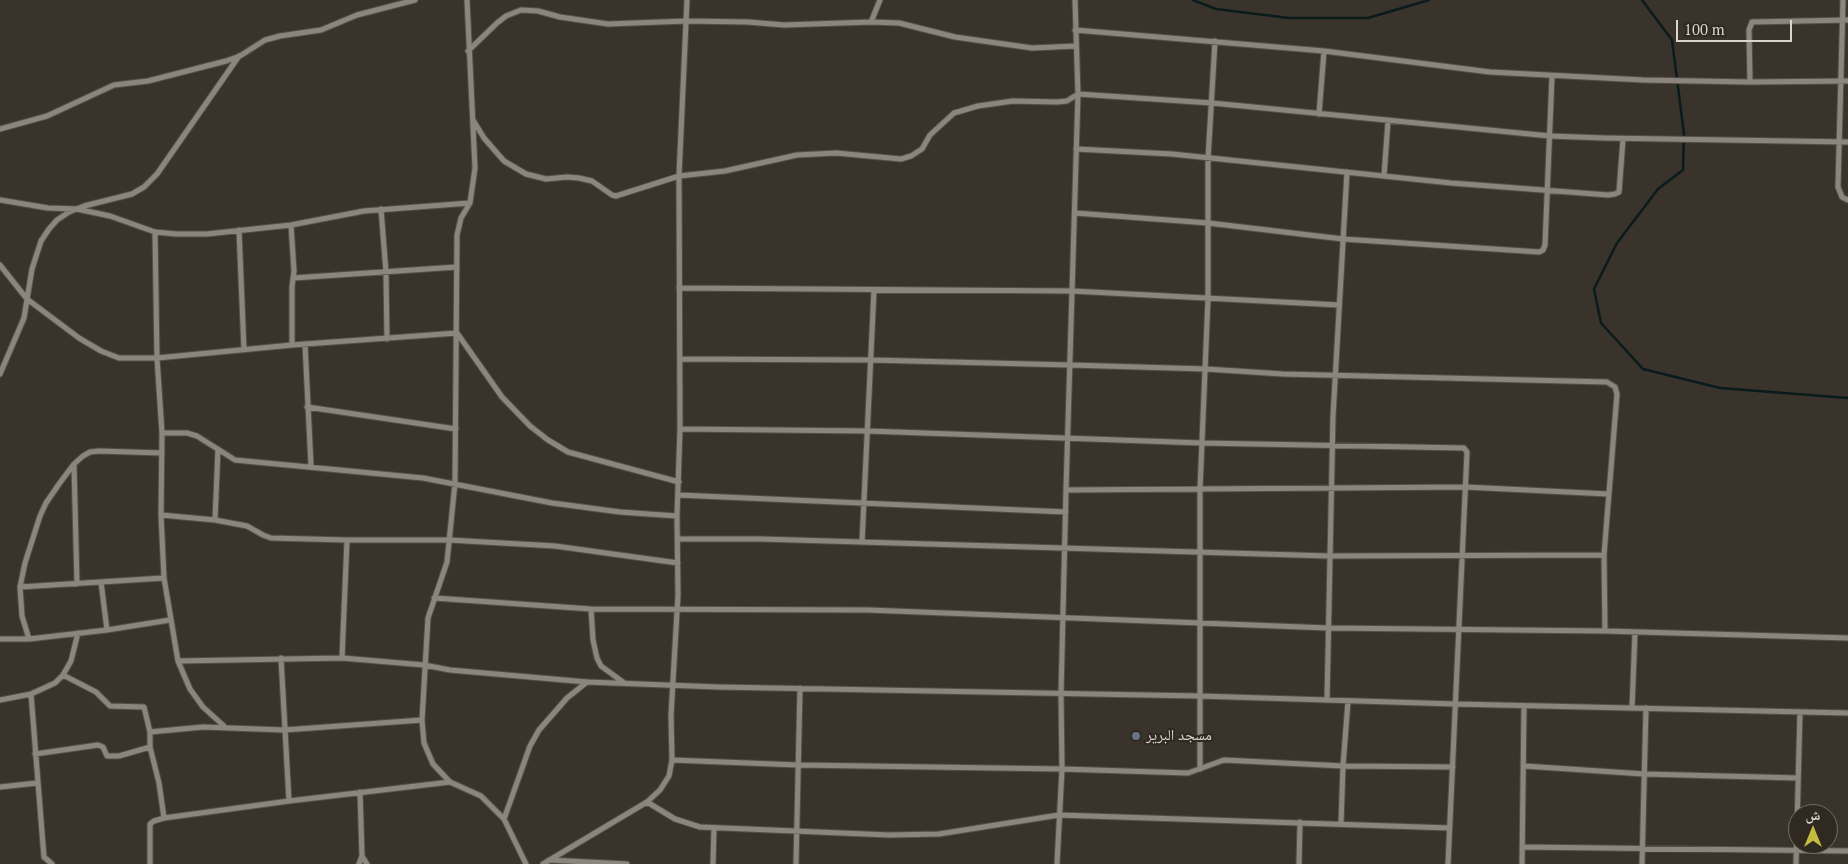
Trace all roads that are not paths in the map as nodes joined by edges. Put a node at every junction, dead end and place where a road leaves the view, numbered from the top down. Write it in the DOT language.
graph roads {
  1 [pos="415,0"];
  2 [pos="467,0"];
  3 [pos="687,0"];
  4 [pos="880,0"];
  5 [pos="1076,0"];
  6 [pos="1843,0"];
  7 [pos="1845,20"];
  8 [pos="687,21"];
  9 [pos="871,22"];
  10 [pos="1076,30"];
  11 [pos="1215,41"];
  12 [pos="1076,46"];
  13 [pos="468,51"];
  14 [pos="1324,51"];
  15 [pos="240,56"];
  16 [pos="1552,76"];
  17 [pos="1840,81"];
  18 [pos="1848,81"];
  19 [pos="1750,82"];
  20 [pos="1078,94"];
  21 [pos="1212,103"];
  22 [pos="1319,114"];
  23 [pos="472,120"];
  24 [pos="1388,121"];
  25 [pos="0,128"];
  26 [pos="1550,136"];
  27 [pos="1623,138"];
  28 [pos="1839,142"];
  29 [pos="1848,142"];
  30 [pos="1076,149"];
  31 [pos="1208,158"];
  32 [pos="1347,172"];
  33 [pos="678,176"];
  34 [pos="1384,176"];
  35 [pos="1548,189"];
  36 [pos="0,200"];
  37 [pos="1848,200"];
  38 [pos="470,203"];
  39 [pos="77,208"];
  40 [pos="381,209"];
  41 [pos="1076,213"];
  42 [pos="1208,223"];
  43 [pos="291,225"];
  44 [pos="239,230"];
  45 [pos="155,232"];
  46 [pos="1343,239"];
  47 [pos="0,265"];
  48 [pos="457,267"];
  49 [pos="386,272"];
  50 [pos="293,278"];
  51 [pos="679,288"];
  52 [pos="874,290"];
  53 [pos="1072,290"];
  54 [pos="1208,298"];
  55 [pos="27,299"];
  56 [pos="1339,305"];
  57 [pos="457,333"];
  58 [pos="387,339"];
  59 [pos="305,344"];
  60 [pos="292,345"];
  61 [pos="244,350"];
  62 [pos="157,358"];
  63 [pos="680,359"];
  64 [pos="871,360"];
  65 [pos="1070,365"];
  66 [pos="1206,369"];
  67 [pos="0,374"];
  68 [pos="1335,375"];
  69 [pos="308,408"];
  70 [pos="680,429"];
  71 [pos="456,430"];
  72 [pos="868,431"];
  73 [pos="162,433"];
  74 [pos="1068,437"];
  75 [pos="1202,443"];
  76 [pos="1332,446"];
  77 [pos="218,449"];
  78 [pos="162,453"];
  79 [pos="74,464"];
  80 [pos="311,466"];
  81 [pos="678,482"];
  82 [pos="455,483"];
  83 [pos="1332,487"];
  84 [pos="1465,487"];
  85 [pos="1200,489"];
  86 [pos="1066,490"];
  87 [pos="1608,494"];
  88 [pos="678,495"];
  89 [pos="864,502"];
  90 [pos="1066,512"];
  91 [pos="161,515"];
  92 [pos="677,516"];
  93 [pos="215,520"];
  94 [pos="678,539"];
  95 [pos="347,540"];
  96 [pos="449,540"];
  97 [pos="862,542"];
  98 [pos="1064,548"];
  99 [pos="1200,551"];
  100 [pos="1604,555"];
  101 [pos="1329,556"];
  102 [pos="1462,556"];
  103 [pos="678,563"];
  104 [pos="164,578"];
  105 [pos="101,582"];
  106 [pos="77,584"];
  107 [pos="20,586"];
  108 [pos="434,598"];
  109 [pos="591,608"];
  110 [pos="678,608"];
  111 [pos="1063,618"];
  112 [pos="170,620"];
  113 [pos="1199,622"];
  114 [pos="1328,628"];
  115 [pos="107,630"];
  116 [pos="1458,630"];
  117 [pos="1605,631"];
  118 [pos="1635,632"];
  119 [pos="78,633"];
  120 [pos="1848,638"];
  121 [pos="0,639"];
  122 [pos="29,639"];
  123 [pos="281,658"];
  124 [pos="342,658"];
  125 [pos="178,661"];
  126 [pos="424,665"];
  127 [pos="63,675"];
  128 [pos="587,682"];
  129 [pos="623,682"];
  130 [pos="673,684"];
  131 [pos="800,688"];
  132 [pos="31,694"];
  133 [pos="1062,694"];
  134 [pos="1199,696"];
  135 [pos="0,700"];
  136 [pos="1326,700"];
  137 [pos="1348,701"];
  138 [pos="1455,704"];
  139 [pos="1524,706"];
  140 [pos="1632,708"];
  141 [pos="1646,708"];
  142 [pos="1800,712"];
  143 [pos="1848,713"];
  144 [pos="422,720"];
  145 [pos="224,726"];
  146 [pos="284,730"];
  147 [pos="150,732"];
  148 [pos="150,747"];
  149 [pos="35,754"];
  150 [pos="672,760"];
  151 [pos="798,764"];
  152 [pos="1343,766"];
  153 [pos="1524,766"];
  154 [pos="1452,767"];
  155 [pos="1062,769"];
  156 [pos="1200,769"];
  157 [pos="1644,774"];
  158 [pos="1798,778"];
  159 [pos="450,782"];
  160 [pos="38,783"];
  161 [pos="0,787"];
  162 [pos="360,792"];
  163 [pos="289,801"];
  164 [pos="647,802"];
  165 [pos="1798,804"];
  166 [pos="1059,815"];
  167 [pos="164,818"];
  168 [pos="504,819"];
  169 [pos="1300,822"];
  170 [pos="1341,824"];
  171 [pos="714,828"];
  172 [pos="1450,828"];
  173 [pos="796,831"];
  174 [pos="1522,847"];
  175 [pos="1642,850"];
  176 [pos="1788,850"];
  177 [pos="362,856"];
  178 [pos="548,860"];
  179 [pos="52,864"];
  180 [pos="150,864"];
  181 [pos="359,864"];
  182 [pos="367,864"];
  183 [pos="526,864"];
  184 [pos="543,864"];
  185 [pos="627,864"];
  186 [pos="713,864"];
  187 [pos="796,864"];
  188 [pos="1057,864"];
  189 [pos="1299,864"];
  190 [pos="1448,864"];
  191 [pos="1522,864"];
  192 [pos="1642,864"];
  1 -- 15 [label="street"];
  2 -- 13 [label="street"];
  3 -- 8 [label="street"];
  4 -- 9 [label="street"];
  5 -- 10 [label="street"];
  6 -- 7 [label="street"];
  7 -- 17 [label="street"];
  7 -- 19 [label="street"];
  8 -- 9 [label="street"];
  8 -- 13 [label="street"];
  8 -- 33 [label="street"];
  9 -- 12 [label="street"];
  10 -- 11 [label="street"];
  10 -- 12 [label="street"];
  11 -- 14 [label="street"];
  11 -- 21 [label="street"];
  12 -- 20 [label="street"];
  13 -- 23 [label="street"];
  14 -- 16 [label="street"];
  14 -- 22 [label="street"];
  15 -- 25 [label="street"];
  15 -- 39 [label="street"];
  16 -- 19 [label="street"];
  16 -- 26 [label="street"];
  17 -- 18 [label="street"];
  17 -- 19 [label="street"];
  17 -- 28 [label="street"];
  20 -- 21 [label="street"];
  20 -- 30 [label="street"];
  20 -- 33 [label="street"];
  21 -- 22 [label="street"];
  21 -- 31 [label="street"];
  22 -- 24 [label="street"];
  23 -- 33 [label="street"];
  23 -- 38 [label="street"];
  24 -- 26 [label="street"];
  24 -- 34 [label="street"];
  26 -- 27 [label="street"];
  26 -- 35 [label="street"];
  27 -- 28 [label="street"];
  27 -- 35 [label="street"];
  28 -- 29 [label="street"];
  28 -- 37 [label="street"];
  30 -- 31 [label="street"];
  30 -- 41 [label="street"];
  31 -- 32 [label="street"];
  31 -- 42 [label="street"];
  32 -- 34 [label="street"];
  32 -- 46 [label="street"];
  33 -- 51 [label="street"];
  34 -- 35 [label="street"];
  35 -- 46 [label="street"];
  36 -- 39 [label="street"];
  38 -- 40 [label="street"];
  38 -- 48 [label="street"];
  39 -- 45 [label="street"];
  39 -- 55 [label="street"];
  40 -- 43 [label="street"];
  40 -- 49 [label="street"];
  41 -- 42 [label="street"];
  41 -- 53 [label="street"];
  42 -- 46 [label="street"];
  42 -- 54 [label="street"];
  43 -- 44 [label="street"];
  43 -- 50 [label="street"];
  44 -- 45 [label="street"];
  44 -- 61 [label="street"];
  45 -- 62 [label="street"];
  46 -- 56 [label="street"];
  47 -- 55 [label="street"];
  48 -- 49 [label="street"];
  48 -- 57 [label="street"];
  49 -- 50 [label="street"];
  49 -- 58 [label="street"];
  50 -- 60 [label="street"];
  51 -- 52 [label="street"];
  51 -- 63 [label="street"];
  52 -- 53 [label="street"];
  52 -- 64 [label="street"];
  53 -- 54 [label="street"];
  53 -- 65 [label="street"];
  54 -- 56 [label="street"];
  54 -- 66 [label="street"];
  55 -- 62 [label="street"];
  55 -- 67 [label="street"];
  56 -- 68 [label="street"];
  57 -- 58 [label="street"];
  57 -- 71 [label="street"];
  57 -- 81 [label="street"];
  58 -- 59 [label="street"];
  59 -- 60 [label="street"];
  59 -- 69 [label="street"];
  60 -- 61 [label="street"];
  61 -- 62 [label="street"];
  62 -- 73 [label="street"];
  63 -- 64 [label="street"];
  63 -- 70 [label="street"];
  64 -- 65 [label="street"];
  64 -- 72 [label="street"];
  65 -- 66 [label="street"];
  65 -- 74 [label="street"];
  66 -- 68 [label="street"];
  66 -- 75 [label="street"];
  68 -- 76 [label="street"];
  68 -- 87 [label="street"];
  69 -- 71 [label="street"];
  69 -- 80 [label="street"];
  70 -- 72 [label="street"];
  70 -- 81 [label="street"];
  71 -- 82 [label="street"];
  72 -- 74 [label="street"];
  72 -- 89 [label="street"];
  73 -- 77 [label="street"];
  73 -- 78 [label="street"];
  74 -- 75 [label="street"];
  74 -- 86 [label="street"];
  75 -- 76 [label="street"];
  75 -- 85 [label="street"];
  76 -- 83 [label="street"];
  76 -- 84 [label="street"];
  77 -- 80 [label="street"];
  77 -- 93 [label="street"];
  78 -- 79 [label="street"];
  78 -- 91 [label="street"];
  79 -- 106 [label="street"];
  79 -- 107 [label="street"];
  80 -- 82 [label="street"];
  81 -- 88 [label="street"];
  82 -- 92 [label="street"];
  82 -- 96 [label="street"];
  83 -- 84 [label="street"];
  83 -- 85 [label="street"];
  83 -- 101 [label="street"];
  84 -- 87 [label="street"];
  84 -- 102 [label="street"];
  85 -- 86 [label="street"];
  85 -- 99 [label="street"];
  86 -- 90 [label="street"];
  87 -- 100 [label="street"];
  88 -- 89 [label="street"];
  88 -- 92 [label="street"];
  89 -- 90 [label="street"];
  89 -- 97 [label="street"];
  90 -- 98 [label="street"];
  91 -- 93 [label="street"];
  91 -- 104 [label="street"];
  92 -- 94 [label="street"];
  93 -- 95 [label="street"];
  94 -- 97 [label="street"];
  94 -- 103 [label="street"];
  95 -- 96 [label="street"];
  95 -- 124 [label="street"];
  96 -- 103 [label="street"];
  96 -- 108 [label="street"];
  97 -- 98 [label="street"];
  98 -- 99 [label="street"];
  98 -- 111 [label="street"];
  99 -- 101 [label="street"];
  99 -- 113 [label="street"];
  100 -- 102 [label="street"];
  100 -- 117 [label="street"];
  101 -- 102 [label="street"];
  101 -- 114 [label="street"];
  102 -- 116 [label="street"];
  103 -- 110 [label="street"];
  104 -- 105 [label="street"];
  104 -- 112 [label="street"];
  105 -- 106 [label="street"];
  105 -- 115 [label="street"];
  106 -- 107 [label="street"];
  107 -- 122 [label="street"];
  108 -- 109 [label="street"];
  108 -- 126 [label="street"];
  109 -- 110 [label="street"];
  109 -- 129 [label="street"];
  110 -- 111 [label="street"];
  110 -- 130 [label="street"];
  111 -- 113 [label="street"];
  111 -- 133 [label="street"];
  112 -- 115 [label="street"];
  112 -- 125 [label="street"];
  113 -- 114 [label="street"];
  113 -- 134 [label="street"];
  114 -- 116 [label="street"];
  114 -- 136 [label="street"];
  115 -- 119 [label="street"];
  116 -- 117 [label="street"];
  116 -- 138 [label="street"];
  117 -- 118 [label="street"];
  118 -- 120 [label="street"];
  118 -- 140 [label="street"];
  119 -- 122 [label="street"];
  119 -- 127 [label="street"];
  121 -- 122 [label="street"];
  123 -- 124 [label="street"];
  123 -- 125 [label="street"];
  123 -- 146 [label="street"];
  124 -- 126 [label="street"];
  125 -- 145 [label="street"];
  126 -- 128 [label="street"];
  126 -- 144 [label="street"];
  127 -- 132 [label="street"];
  127 -- 147 [label="street"];
  128 -- 129 [label="street"];
  128 -- 168 [label="street"];
  129 -- 130 [label="street"];
  130 -- 131 [label="street"];
  130 -- 150 [label="street"];
  131 -- 133 [label="street"];
  131 -- 151 [label="street"];
  132 -- 135 [label="street"];
  132 -- 149 [label="street"];
  133 -- 134 [label="street"];
  133 -- 155 [label="street"];
  134 -- 136 [label="street"];
  134 -- 156 [label="street"];
  136 -- 137 [label="street"];
  137 -- 138 [label="street"];
  137 -- 152 [label="street"];
  138 -- 139 [label="street"];
  138 -- 154 [label="street"];
  139 -- 140 [label="street"];
  139 -- 153 [label="street"];
  140 -- 141 [label="street"];
  141 -- 142 [label="street"];
  141 -- 157 [label="street"];
  142 -- 143 [label="street"];
  142 -- 158 [label="street"];
  144 -- 146 [label="street"];
  144 -- 159 [label="street"];
  145 -- 146 [label="street"];
  145 -- 147 [label="street"];
  146 -- 163 [label="street"];
  147 -- 148 [label="street"];
  148 -- 149 [label="street"];
  148 -- 167 [label="street"];
  149 -- 160 [label="street"];
  150 -- 151 [label="street"];
  150 -- 164 [label="street"];
  151 -- 155 [label="street"];
  151 -- 173 [label="street"];
  152 -- 154 [label="street"];
  152 -- 156 [label="street"];
  152 -- 170 [label="street"];
  153 -- 157 [label="street"];
  153 -- 174 [label="street"];
  154 -- 172 [label="street"];
  155 -- 156 [label="street"];
  155 -- 166 [label="street"];
  157 -- 158 [label="street"];
  157 -- 175 [label="street"];
  158 -- 165 [label="street"];
  159 -- 162 [label="street"];
  159 -- 168 [label="street"];
  160 -- 161 [label="street"];
  160 -- 179 [label="street"];
  162 -- 163 [label="street"];
  162 -- 177 [label="street"];
  163 -- 167 [label="street"];
  164 -- 171 [label="street"];
  164 -- 178 [label="street"];
  166 -- 169 [label="street"];
  166 -- 173 [label="street"];
  166 -- 188 [label="street"];
  167 -- 180 [label="street"];
  168 -- 183 [label="street"];
  169 -- 170 [label="street"];
  169 -- 189 [label="street"];
  170 -- 172 [label="street"];
  171 -- 173 [label="street"];
  171 -- 186 [label="street"];
  172 -- 190 [label="street"];
  173 -- 187 [label="street"];
  174 -- 175 [label="street"];
  174 -- 191 [label="street"];
  175 -- 176 [label="street"];
  175 -- 192 [label="street"];
  177 -- 181 [label="street"];
  177 -- 182 [label="street"];
  178 -- 184 [label="street"];
  178 -- 185 [label="street"];
}
